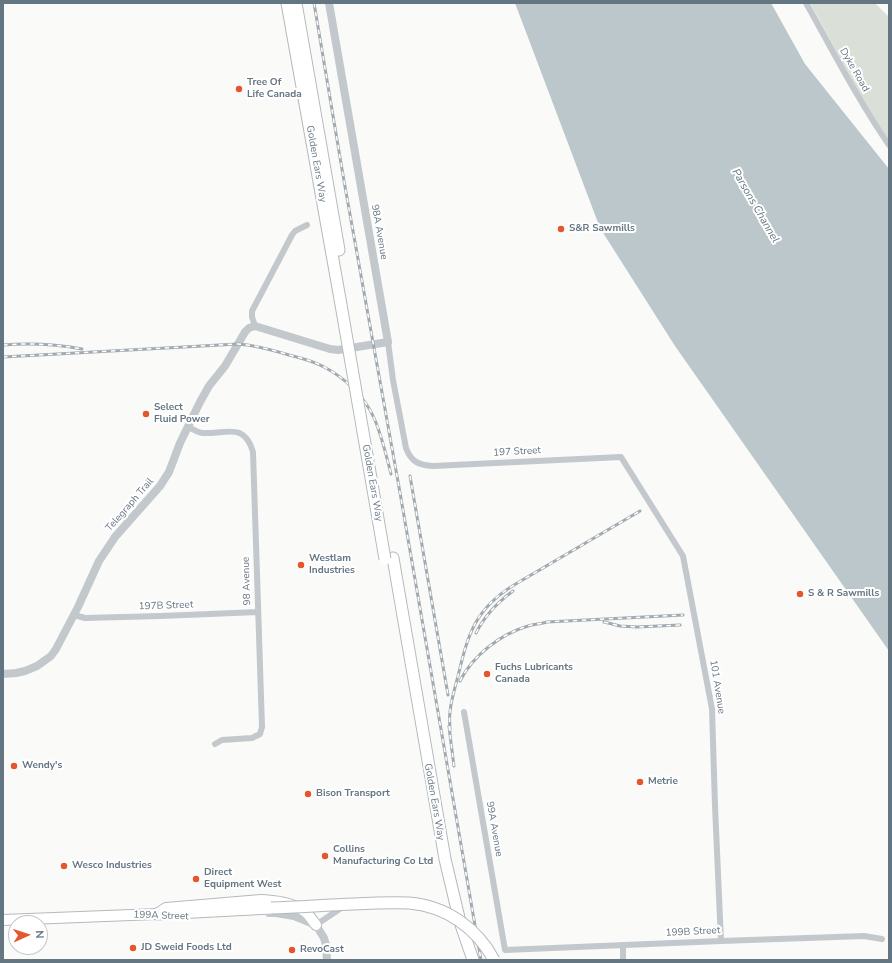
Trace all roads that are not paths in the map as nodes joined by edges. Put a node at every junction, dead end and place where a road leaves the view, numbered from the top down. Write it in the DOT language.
graph roads {
  1 [pos="288,3"];
  2 [pos="296,3"];
  3 [pos="329,3"];
  4 [pos="806,3"];
  5 [pos="889,145"];
  6 [pos="307,225"];
  7 [pos="343,298"];
  8 [pos="254,326"];
  9 [pos="388,342"];
  10 [pos="188,427"];
  11 [pos="621,457"];
  12 [pos="414,461"];
  13 [pos="258,612"];
  14 [pos="74,615"];
  15 [pos="3,674"];
  16 [pos="464,712"];
  17 [pos="216,744"];
  18 [pos="441,860"];
  19 [pos="347,904"];
  20 [pos="157,914"];
  21 [pos="3,920"];
  22 [pos="316,925"];
  23 [pos="882,939"];
  24 [pos="721,940"];
  25 [pos="623,945"];
  26 [pos="505,950"];
  27 [pos="327,960"];
  28 [pos="466,960"];
  29 [pos="474,960"];
  30 [pos="494,960"];
  31 [pos="623,960"];
  1 -- 7 [label="highway, Golden Ears Way"];
  2 -- 7 [label="highway, Golden Ears Way"];
  3 -- 9 [label="street, 98A Avenue"];
  4 -- 5 [label="street, Dyke Road"];
  6 -- 8 [label="street"];
  7 -- 18 [label="highway, Golden Ears Way, bridge"];
  8 -- 9 [label="street"];
  8 -- 10 [label="street, Telegraph Trail"];
  9 -- 12 [label="street, 98A Avenue"];
  10 -- 13 [label="street, 98 Avenue"];
  10 -- 14 [label="street, Telegraph Trail"];
  11 -- 12 [label="street, 197 Street"];
  11 -- 24 [label="street, 101 Avenue"];
  13 -- 14 [label="street, 197B Street"];
  13 -- 17 [label="street, 98 Avenue"];
  14 -- 15 [label="street, Telegraph Trail"];
  16 -- 26 [label="street, 99A Avenue"];
  18 -- 28 [label="highway, Golden Ears Way"];
  18 -- 29 [label="highway, Golden Ears Way, bridge"];
  19 -- 22 [label="street"];
  20 -- 21 [label="main road, 199A Street"];
  20 -- 22 [label="main road, 199A Street"];
  20 -- 30 [label="highway, bridge"];
  22 -- 27 [label="street"];
  23 -- 24 [label="street, 199B Street"];
  24 -- 25 [label="street, 199B Street"];
  25 -- 26 [label="street, 199B Street"];
  25 -- 31 [label="street"];
}
